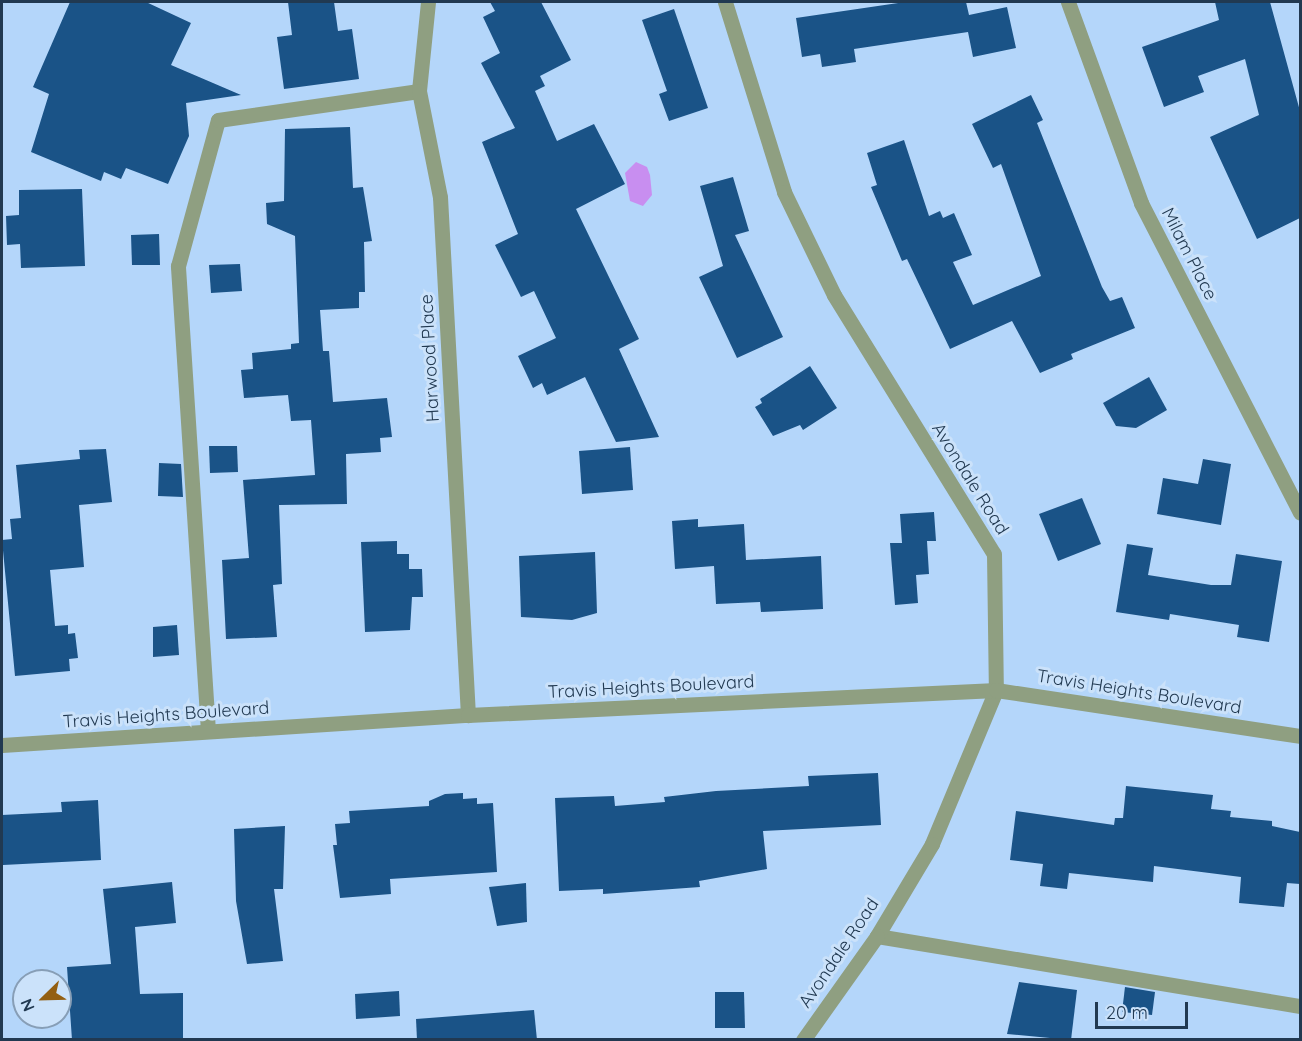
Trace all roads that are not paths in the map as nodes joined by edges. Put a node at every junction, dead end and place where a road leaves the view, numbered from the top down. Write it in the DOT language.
graph roads {
  1 [pos="428,2"];
  2 [pos="725,2"];
  3 [pos="1068,2"];
  4 [pos="419,91"];
  5 [pos="1300,513"];
  6 [pos="996,690"];
  7 [pos="468,715"];
  8 [pos="208,731"];
  9 [pos="1300,736"];
  10 [pos="2,745"];
  11 [pos="877,936"];
  12 [pos="1300,1006"];
  13 [pos="802,1040"];
  1 -- 4 [label="street, Harwood Place"];
  2 -- 6 [label="street, Avondale Road"];
  3 -- 5 [label="street, Milam Place"];
  4 -- 7 [label="street, Harwood Place"];
  4 -- 8 [label="street"];
  6 -- 7 [label="street, Travis Heights Boulevard"];
  6 -- 9 [label="street, Travis Heights Boulevard"];
  6 -- 11 [label="street, Avondale Road"];
  7 -- 8 [label="street, Travis Heights Boulevard"];
  8 -- 10 [label="street, Travis Heights Boulevard"];
  11 -- 12 [label="street"];
  11 -- 13 [label="street, Avondale Road"];
}
